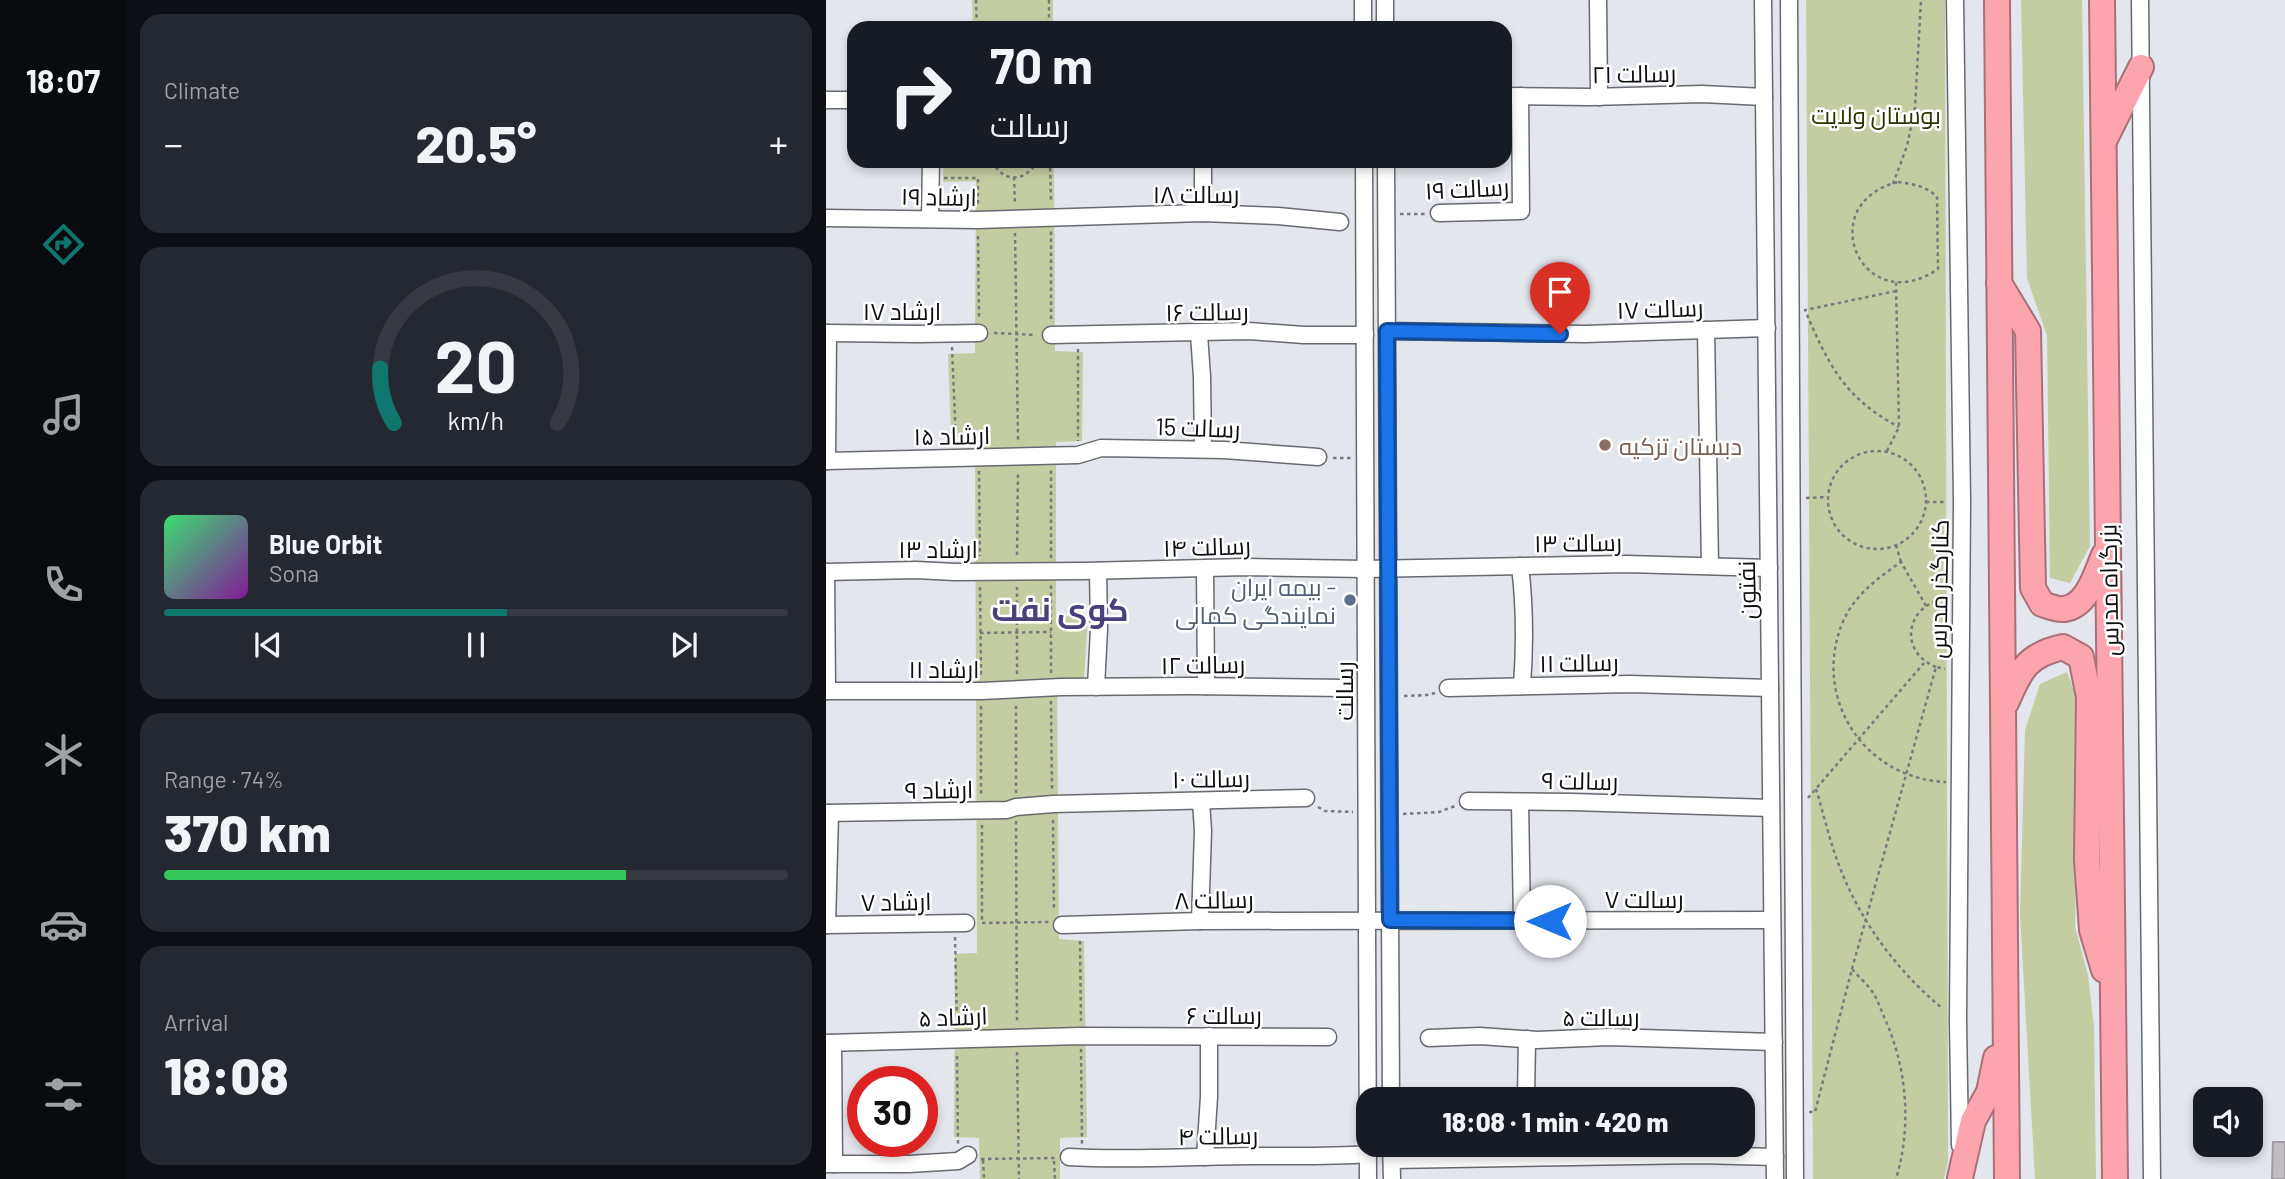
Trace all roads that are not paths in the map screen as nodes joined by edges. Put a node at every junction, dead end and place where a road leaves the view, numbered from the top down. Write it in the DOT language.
graph roads {
  1 [pos="1363,0"];
  2 [pos="1385,0"];
  3 [pos="1598,0"];
  4 [pos="1763,0"];
  5 [pos="1789,0"];
  6 [pos="1955,0"];
  7 [pos="1997,0"];
  8 [pos="2102,0"];
  9 [pos="2140,0"];
  10 [pos="1363,21"];
  11 [pos="1385,21"];
  12 [pos="2141,66"];
  13 [pos="1512,96"];
  14 [pos="1599,97"];
  15 [pos="1764,97"];
  16 [pos="826,100"];
  17 [pos="847,100"];
  18 [pos="2103,142"];
  19 [pos="931,168"];
  20 [pos="1203,168"];
  21 [pos="1364,168"];
  22 [pos="1386,168"];
  23 [pos="1203,214"];
  24 [pos="1439,214"];
  25 [pos="930,217"];
  26 [pos="826,218"];
  27 [pos="1051,219"];
  28 [pos="1340,222"];
  29 [pos="1999,282"];
  30 [pos="1364,298"];
  31 [pos="1387,298"];
  32 [pos="1766,328"];
  33 [pos="1706,330"];
  34 [pos="1387,331"];
  35 [pos="827,333"];
  36 [pos="979,333"];
  37 [pos="1199,334"];
  38 [pos="1051,335"];
  39 [pos="1364,335"];
  40 [pos="1203,449"];
  41 [pos="1078,455"];
  42 [pos="1791,456"];
  43 [pos="1318,457"];
  44 [pos="1768,457"];
  45 [pos="827,461"];
  46 [pos="2107,548"];
  47 [pos="1520,566"];
  48 [pos="1710,566"];
  49 [pos="1205,568"];
  50 [pos="1388,568"];
  51 [pos="1769,568"];
  52 [pos="1365,569"];
  53 [pos="1051,571"];
  54 [pos="1098,571"];
  55 [pos="826,572"];
  56 [pos="1206,686"];
  57 [pos="1522,686"];
  58 [pos="1061,687"];
  59 [pos="1096,687"];
  60 [pos="1344,688"];
  61 [pos="1448,688"];
  62 [pos="1770,688"];
  63 [pos="827,691"];
  64 [pos="2002,712"];
  65 [pos="1306,798"];
  66 [pos="1201,801"];
  67 [pos="1468,802"];
  68 [pos="1520,802"];
  69 [pos="1052,804"];
  70 [pos="1772,808"];
  71 [pos="828,813"];
  72 [pos="1772,860"];
  73 [pos="1793,862"];
  74 [pos="1390,920"];
  75 [pos="1772,920"];
  76 [pos="1200,921"];
  77 [pos="1366,921"];
  78 [pos="1522,921"];
  79 [pos="966,923"];
  80 [pos="826,925"];
  81 [pos="1062,925"];
  82 [pos="2112,998"];
  83 [pos="2006,1006"];
  84 [pos="1082,1036"];
  85 [pos="1209,1036"];
  86 [pos="1328,1037"];
  87 [pos="1429,1038"];
  88 [pos="1527,1039"];
  89 [pos="1774,1042"];
  90 [pos="830,1043"];
  91 [pos="1367,1087"];
  92 [pos="1391,1087"];
  93 [pos="1526,1087"];
  94 [pos="1356,1155"];
  95 [pos="1755,1156"];
  96 [pos="1205,1157"];
  97 [pos="1368,1157"];
  98 [pos="1391,1157"];
  99 [pos="1775,1157"];
  100 [pos="975,1158"];
  101 [pos="1062,1158"];
  102 [pos="830,1164"];
  103 [pos="1960,1178"];
  104 [pos="1368,1179"];
  105 [pos="1392,1179"];
  106 [pos="1775,1179"];
  107 [pos="1795,1179"];
  108 [pos="2007,1179"];
  109 [pos="2115,1179"];
  110 [pos="2152,1179"];
  1 -- 10 [label="street"];
  2 -- 11 [label="street"];
  3 -- 14 [label="street"];
  4 -- 15 [label="street, نفتون"];
  5 -- 42 [label="street, نفتون"];
  6 -- 103 [label="street, کنارگذر مدرس"];
  7 -- 29 [label="highway"];
  8 -- 18 [label="highway, بزرگراه مدرس"];
  9 -- 12 [label="street"];
  12 -- 18 [label="highway"];
  12 -- 110 [label="street"];
  13 -- 14 [label="street, رسالت ۲۱"];
  13 -- 24 [label="street, رسالت ۱۹"];
  14 -- 15 [label="street, رسالت ۲۱"];
  15 -- 32 [label="street, نفتون"];
  16 -- 17 [label="street"];
  18 -- 46 [label="highway, بزرگراه مدرس"];
  19 -- 25 [label="street"];
  20 -- 23 [label="street"];
  21 -- 30 [label="street, رسالت"];
  22 -- 31 [label="street, رسالت"];
  23 -- 27 [label="street, رسالت ۱۸"];
  23 -- 28 [label="street, رسالت ۱۸"];
  25 -- 26 [label="street, ارشاد ۱۹"];
  25 -- 27 [label="street, ارشاد ۱۹"];
  29 -- 46 [label="highway"];
  29 -- 64 [label="highway"];
  30 -- 31 [label="street"];
  30 -- 39 [label="street, رسالت"];
  31 -- 34 [label="street, رسالت"];
  32 -- 33 [label="street, رسالت ۱۷"];
  32 -- 44 [label="street, نفتون"];
  33 -- 34 [label="street, رسالت ۱۷"];
  33 -- 48 [label="street"];
  34 -- 50 [label="street, رسالت"];
  35 -- 36 [label="street, ارشاد ۱۷"];
  35 -- 45 [label="street"];
  37 -- 38 [label="street, رسالت ۱۶"];
  37 -- 39 [label="street, رسالت ۱۶"];
  37 -- 40 [label="street"];
  39 -- 52 [label="street, رسالت"];
  40 -- 41 [label="street, رسالت 15"];
  40 -- 43 [label="street, رسالت 15"];
  41 -- 45 [label="street, ارشاد ۱۵"];
  42 -- 44 [label="street"];
  42 -- 73 [label="street, نفتون"];
  44 -- 51 [label="street, نفتون"];
  46 -- 82 [label="highway, بزرگراه مدرس"];
  47 -- 48 [label="street, رسالت ۱۳"];
  47 -- 50 [label="street, رسالت ۱۳"];
  47 -- 57 [label="street"];
  48 -- 51 [label="street, رسالت ۱۳"];
  49 -- 52 [label="street, رسالت ۱۴"];
  49 -- 54 [label="street, رسالت ۱۴"];
  49 -- 56 [label="street"];
  50 -- 52 [label="street, رسالت ۱۳"];
  50 -- 74 [label="street, رسالت"];
  51 -- 62 [label="street, نفتون"];
  52 -- 77 [label="street, رسالت"];
  53 -- 54 [label="street, رسالت ۱۴"];
  53 -- 55 [label="street, ارشاد ۱۳"];
  54 -- 59 [label="street"];
  55 -- 63 [label="street"];
  56 -- 59 [label="street, رسالت ۱۲"];
  56 -- 60 [label="street, رسالت ۱۲"];
  57 -- 61 [label="street, رسالت ۱۱"];
  57 -- 62 [label="street, رسالت ۱۱"];
  58 -- 59 [label="street, رسالت ۱۲"];
  58 -- 63 [label="street, ارشاد ۱۱"];
  62 -- 70 [label="street, نفتون"];
  64 -- 82 [label="highway"];
  64 -- 83 [label="highway"];
  65 -- 66 [label="street, رسالت ۱۰"];
  66 -- 69 [label="street, رسالت ۱۰"];
  66 -- 76 [label="street"];
  67 -- 68 [label="street, رسالت ۹"];
  68 -- 70 [label="street, رسالت ۹"];
  68 -- 78 [label="street"];
  69 -- 71 [label="street, ارشاد ۹"];
  70 -- 72 [label="street, نفتون"];
  71 -- 80 [label="street"];
  72 -- 73 [label="street"];
  72 -- 75 [label="street, نفتون"];
  73 -- 107 [label="street, نفتون"];
  74 -- 77 [label="street, رسالت ۸"];
  74 -- 78 [label="street, رسالت ۷"];
  74 -- 92 [label="street, رسالت"];
  75 -- 78 [label="street, رسالت ۷"];
  75 -- 89 [label="street, نفتون"];
  76 -- 77 [label="street, رسالت ۸"];
  76 -- 81 [label="street, رسالت ۸"];
  77 -- 91 [label="street, رسالت"];
  79 -- 80 [label="street, ارشاد ۷"];
  82 -- 109 [label="highway, بزرگراه مدرس"];
  83 -- 103 [label="highway"];
  83 -- 108 [label="highway"];
  84 -- 85 [label="street, رسالت ۶"];
  84 -- 90 [label="street, ارشاد ۵"];
  85 -- 86 [label="street, رسالت ۶"];
  85 -- 96 [label="street"];
  87 -- 88 [label="street, رسالت ۵"];
  88 -- 89 [label="street, رسالت ۵"];
  88 -- 93 [label="street"];
  89 -- 99 [label="street, نفتون"];
  90 -- 102 [label="street"];
  94 -- 96 [label="street, رسالت ۴"];
  95 -- 99 [label="street"];
  96 -- 101 [label="street, رسالت ۴"];
  97 -- 104 [label="street, رسالت"];
  98 -- 105 [label="street"];
  99 -- 106 [label="street, نفتون"];
  100 -- 102 [label="street"];
}
